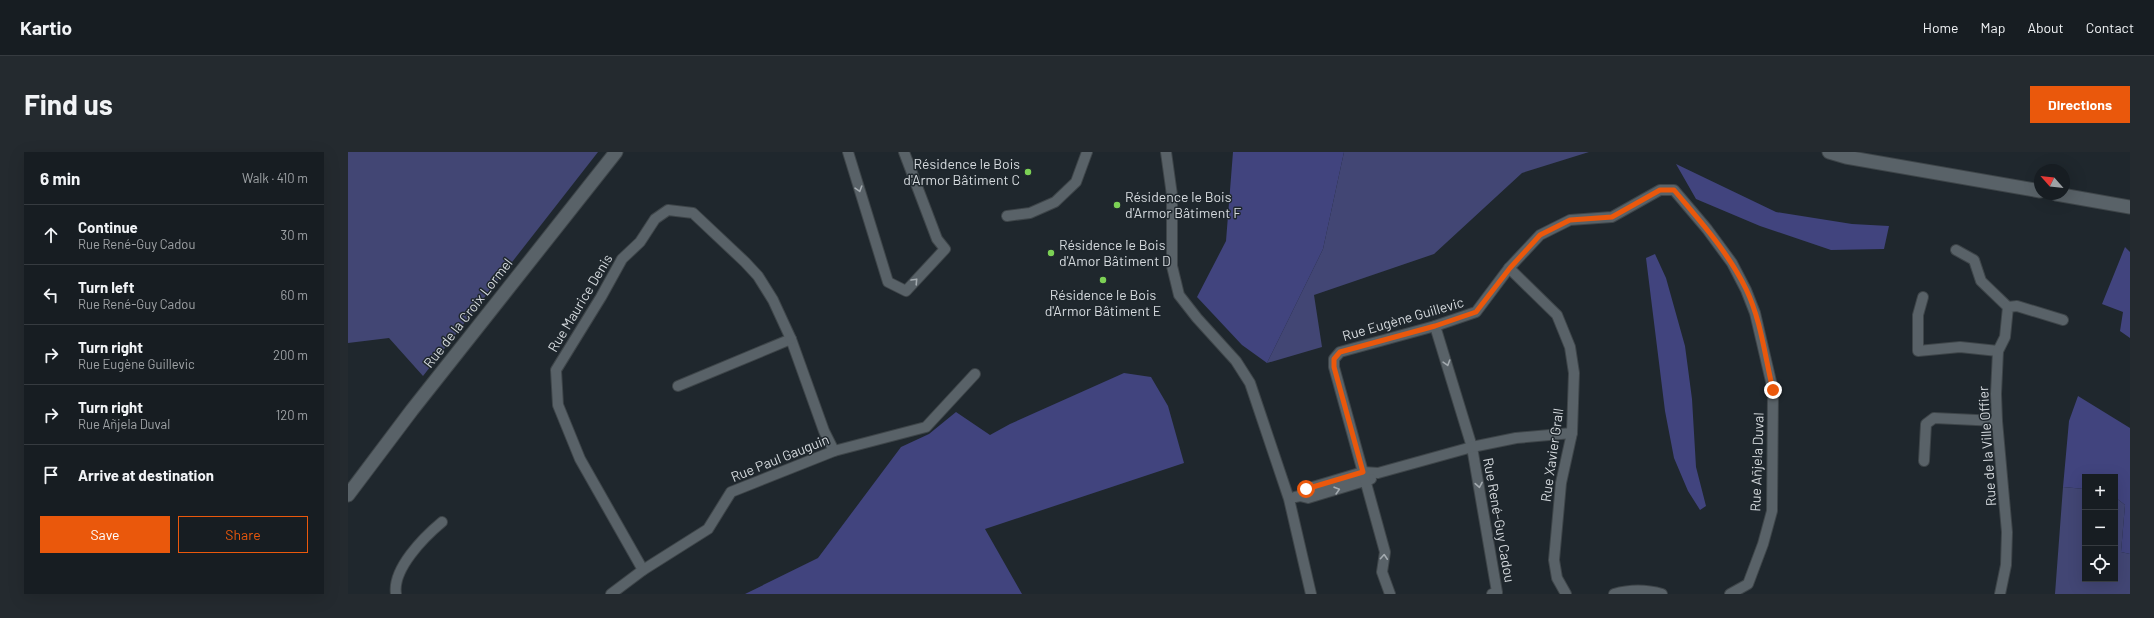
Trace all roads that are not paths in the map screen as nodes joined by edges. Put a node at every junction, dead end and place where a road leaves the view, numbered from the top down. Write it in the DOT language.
graph roads {
  1 [pos="616,152"];
  2 [pos="848,152"];
  3 [pos="904,152"];
  4 [pos="1087,152"];
  5 [pos="1166,152"];
  6 [pos="1829,152"];
  7 [pos="1660,190"];
  8 [pos="2034,190"];
  9 [pos="2070,196"];
  10 [pos="2130,207"];
  11 [pos="1006,216"];
  12 [pos="1956,250"];
  13 [pos="1510,268"];
  14 [pos="1923,298"];
  15 [pos="2008,308"];
  16 [pos="2064,320"];
  17 [pos="1435,326"];
  18 [pos="791,339"];
  19 [pos="1998,351"];
  20 [pos="975,374"];
  21 [pos="678,386"];
  22 [pos="1997,421"];
  23 [pos="1572,433"];
  24 [pos="1472,447"];
  25 [pos="834,451"];
  26 [pos="1924,461"];
  27 [pos="1363,472"];
  28 [pos="1378,473"];
  29 [pos="1366,482"];
  30 [pos="348,495"];
  31 [pos="1300,496"];
  32 [pos="1289,499"];
  33 [pos="442,522"];
  34 [pos="643,570"];
  35 [pos="396,594"];
  36 [pos="611,594"];
  37 [pos="1311,594"];
  38 [pos="1390,594"];
  39 [pos="1492,594"];
  40 [pos="1566,594"];
  41 [pos="1614,594"];
  42 [pos="1662,594"];
  43 [pos="1730,594"];
  44 [pos="2000,594"];
  1 -- 30 [label="street, Rue de la Croix Lormel"];
  2 -- 3 [label="street, one-way"];
  4 -- 11 [label="street"];
  5 -- 32 [label="street"];
  6 -- 8 [label="street"];
  7 -- 13 [label="street, Rue Eugène Guillevic"];
  7 -- 43 [label="street, Rue Añjela Duval"];
  9 -- 10 [label="street"];
  12 -- 15 [label="street"];
  13 -- 17 [label="street, Rue Eugène Guillevic"];
  13 -- 23 [label="street, Rue Xavier Grall"];
  14 -- 19 [label="street"];
  15 -- 16 [label="street"];
  15 -- 19 [label="street, Rue de la Ville Offier"];
  17 -- 24 [label="street, Rue René-Guy Cadou, one-way"];
  17 -- 27 [label="street, Rue Eugène Guillevic"];
  18 -- 21 [label="street"];
  18 -- 25 [label="street, Rue Maurice Denis"];
  18 -- 34 [label="street, Rue Maurice Denis"];
  19 -- 22 [label="street, Rue de la Ville Offier"];
  20 -- 25 [label="street, Rue Paul Gauguin"];
  22 -- 26 [label="street"];
  22 -- 44 [label="street, Rue de la Ville Offier"];
  23 -- 24 [label="street, Rue René-Guy Cadou"];
  23 -- 40 [label="street, Rue Xavier Grall"];
  24 -- 28 [label="street, Rue René-Guy Cadou"];
  24 -- 39 [label="street, Rue René-Guy Cadou, one-way"];
  25 -- 34 [label="street, Rue Paul Gauguin"];
  27 -- 28 [label="street, Rue René-Guy Cadou"];
  27 -- 29 [label="street"];
  27 -- 31 [label="street, Rue René-Guy Cadou"];
  28 -- 29 [label="street, Rue René-Guy Cadou"];
  31 -- 29 [label="street, Rue René-Guy Cadou, one-way"];
  38 -- 29 [label="street, one-way"];
  31 -- 32 [label="street, Rue René-Guy Cadou"];
  32 -- 37 [label="street"];
  33 -- 35 [label="street"];
  34 -- 36 [label="street, Rue Paul Gauguin"];
  41 -- 42 [label="street"];
}
